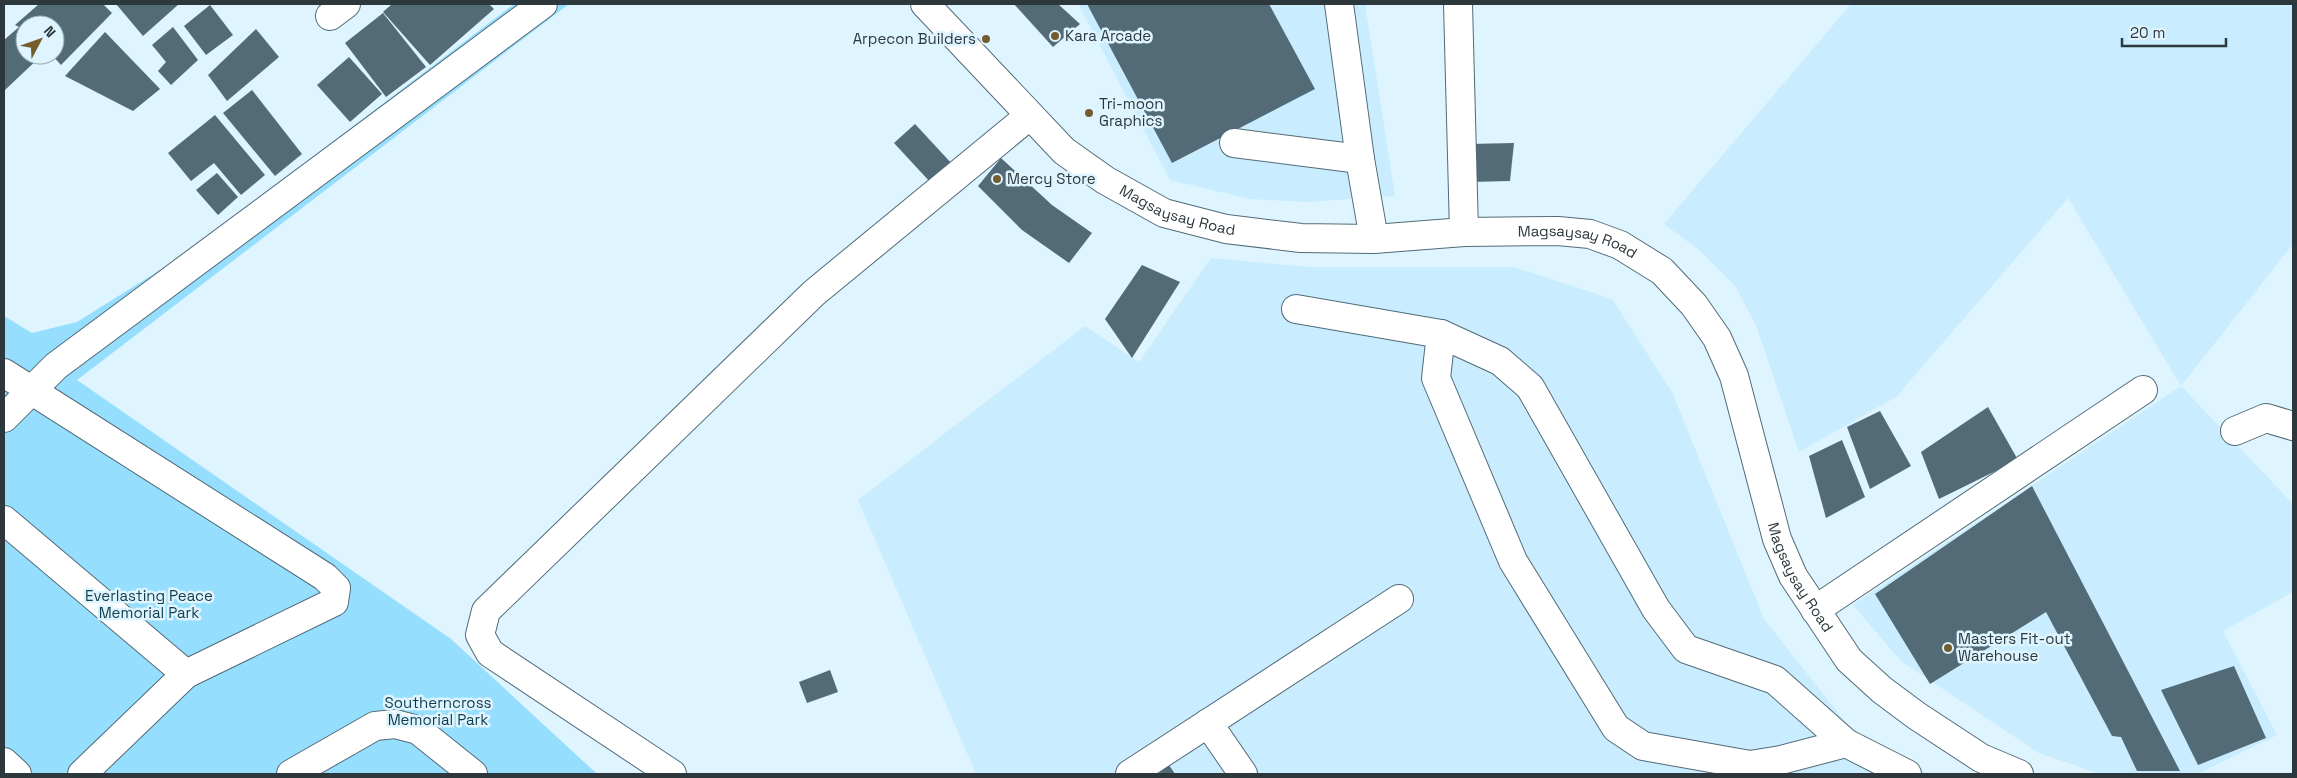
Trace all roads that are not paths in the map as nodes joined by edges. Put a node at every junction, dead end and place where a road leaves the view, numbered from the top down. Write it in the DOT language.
graph roads {
  1 [pos="543,4"];
  2 [pos="925,4"];
  3 [pos="1339,4"];
  4 [pos="1458,4"];
  5 [pos="1029,116"];
  6 [pos="1234,143"];
  7 [pos="1360,159"];
  8 [pos="1464,232"];
  9 [pos="1374,239"];
  10 [pos="1296,309"];
  11 [pos="1441,334"];
  12 [pos="4,373"];
  13 [pos="32,390"];
  14 [pos="2143,390"];
  15 [pos="4,418"];
  16 [pos="2293,426"];
  17 [pos="2235,431"];
  18 [pos="4,520"];
  19 [pos="1399,599"];
  20 [pos="1815,610"];
  21 [pos="186,674"];
  22 [pos="1208,723"];
  23 [pos="1846,743"];
  24 [pos="4,762"];
  25 [pos="17,774"];
  26 [pos="82,774"];
  27 [pos="291,774"];
  28 [pos="473,774"];
  29 [pos="672,774"];
  30 [pos="1130,774"];
  31 [pos="1242,774"];
  32 [pos="1907,774"];
  33 [pos="2019,774"];
  1 -- 13 [label="main road"];
  2 -- 5 [label="main road, Magsaysay Road"];
  3 -- 7 [label="main road"];
  4 -- 8 [label="main road"];
  5 -- 9 [label="main road, Magsaysay Road"];
  5 -- 29 [label="main road"];
  6 -- 7 [label="main road"];
  7 -- 9 [label="main road"];
  8 -- 9 [label="main road, Magsaysay Road"];
  8 -- 20 [label="main road, Magsaysay Road"];
  10 -- 11 [label="main road"];
  11 -- 23 [label="main road"];
  11 -- 23 [label="main road"];
  12 -- 13 [label="main road"];
  13 -- 15 [label="main road"];
  13 -- 21 [label="main road"];
  14 -- 20 [label="main road"];
  16 -- 17 [label="main road"];
  18 -- 21 [label="main road"];
  19 -- 22 [label="main road"];
  20 -- 33 [label="main road, Magsaysay Road"];
  21 -- 26 [label="main road"];
  22 -- 30 [label="main road"];
  22 -- 31 [label="main road"];
  23 -- 32 [label="main road"];
  24 -- 25 [label="main road"];
  27 -- 28 [label="main road"];
}
